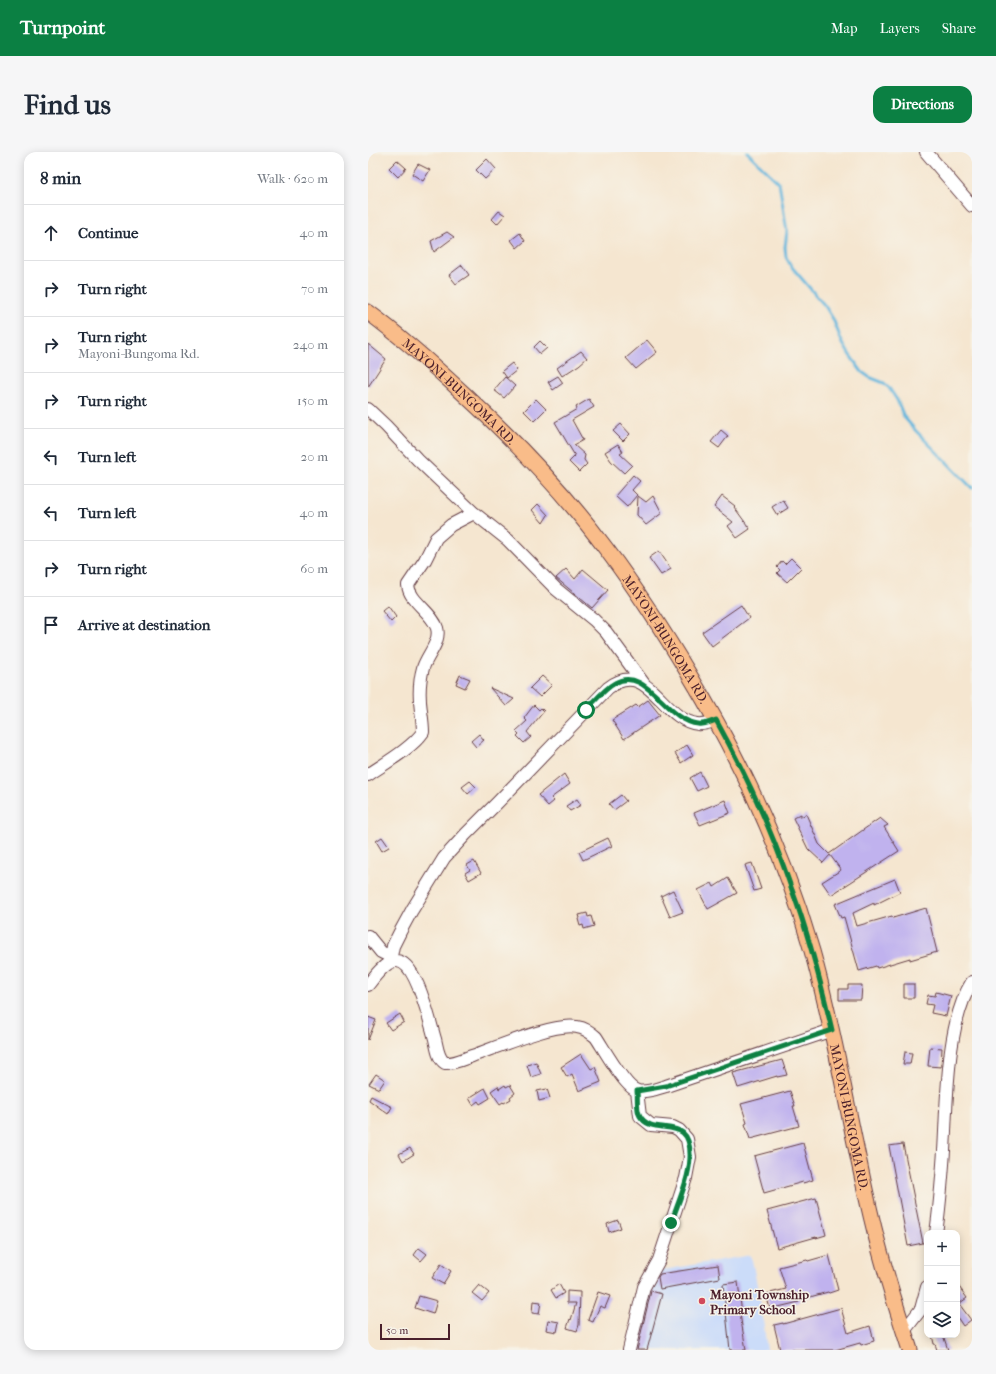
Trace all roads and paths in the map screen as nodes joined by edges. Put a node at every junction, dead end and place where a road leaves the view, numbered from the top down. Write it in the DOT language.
graph roads {
  1 [pos="926,152"];
  2 [pos="972,206"];
  3 [pos="368,312"];
  4 [pos="368,409"];
  5 [pos="474,513"];
  6 [pos="644,685"];
  7 [pos="716,720"];
  8 [pos="368,775"];
  9 [pos="368,936"];
  10 [pos="391,960"];
  11 [pos="972,982"];
  12 [pos="368,985"];
  13 [pos="832,1030"];
  14 [pos="637,1091"];
  15 [pos="936,1230"];
  16 [pos="924,1296"];
  17 [pos="904,1331"];
  18 [pos="629,1350"];
  19 [pos="910,1350"];
  1 -- 2 [label="street"];
  3 -- 7 [label="main road, MAYONI-BUNGOMA RD."];
  4 -- 5 [label="street"];
  5 -- 6 [label="street"];
  5 -- 8 [label="street"];
  6 -- 7 [label="street"];
  6 -- 10 [label="street"];
  7 -- 13 [label="main road, MAYONI-BUNGOMA RD."];
  9 -- 10 [label="street"];
  10 -- 12 [label="street"];
  10 -- 14 [label="street"];
  11 -- 15 [label="street"];
  13 -- 14 [label="street"];
  13 -- 17 [label="main road, MAYONI-BUNGOMA RD."];
  14 -- 18 [label="street"];
  16 -- 17 [label="street"];
  17 -- 19 [label="main road, MAYONI-BUNGOMA RD."];
}
